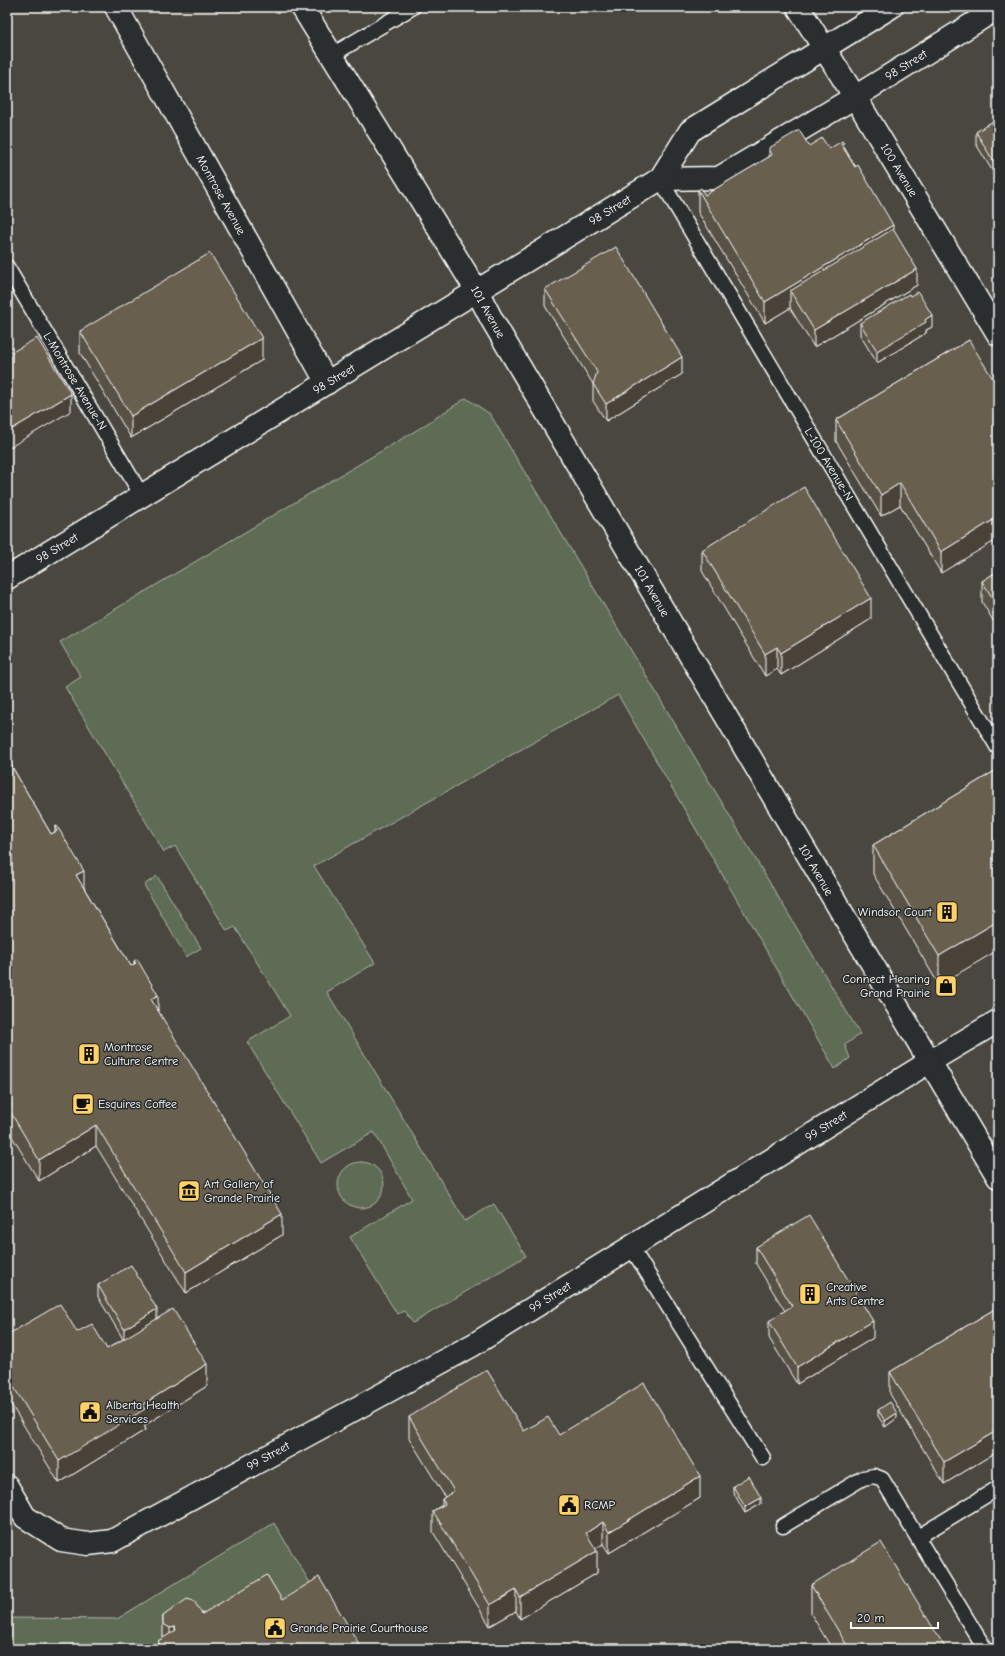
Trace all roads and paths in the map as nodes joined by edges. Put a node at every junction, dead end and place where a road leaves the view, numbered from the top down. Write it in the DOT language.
graph roads {
  1 [pos="116,7"];
  2 [pos="302,7"];
  3 [pos="413,7"];
  4 [pos="798,7"];
  5 [pos="891,7"];
  6 [pos="998,8"];
  7 [pos="824,49"];
  8 [pos="332,55"];
  9 [pos="855,97"];
  10 [pos="660,179"];
  11 [pos="7,266"];
  12 [pos="477,291"];
  13 [pos="998,334"];
  14 [pos="327,383"];
  15 [pos="142,496"];
  16 [pos="7,578"];
  17 [pos="998,748"];
  18 [pos="998,1021"];
  19 [pos="929,1062"];
  20 [pos="998,1177"];
  21 [pos="631,1247"];
  22 [pos="763,1458"];
  23 [pos="7,1486"];
  24 [pos="998,1488"];
  25 [pos="783,1526"];
  26 [pos="918,1537"];
  27 [pos="985,1649"];
  1 -- 14 [label="street, Montrose Avenue"];
  2 -- 8 [label="street, 101 Avenue"];
  3 -- 8 [label="lane"];
  4 -- 7 [label="street, 100 Avenue"];
  5 -- 7 [label="street, 98 Street"];
  6 -- 9 [label="street, 98 Street"];
  7 -- 9 [label="street, 100 Avenue"];
  7 -- 10 [label="street, 98 Street"];
  8 -- 12 [label="street, 101 Avenue"];
  9 -- 10 [label="street, 98 Street"];
  9 -- 13 [label="street, 100 Avenue"];
  10 -- 12 [label="street, 98 Street"];
  10 -- 17 [label="lane, L-100 Avenue-N"];
  11 -- 15 [label="lane, L-Montrose Avenue-N"];
  12 -- 14 [label="street, 98 Street"];
  12 -- 19 [label="street, 101 Avenue"];
  14 -- 15 [label="street, 98 Street"];
  15 -- 16 [label="street, 98 Street"];
  18 -- 19 [label="street, 99 Street"];
  19 -- 20 [label="street, 101 Avenue"];
  19 -- 21 [label="street, 99 Street"];
  21 -- 22 [label="lane"];
  21 -- 23 [label="street, 99 Street"];
  24 -- 26 [label="lane"];
  25 -- 26 [label="lane"];
  26 -- 27 [label="lane"];
}
